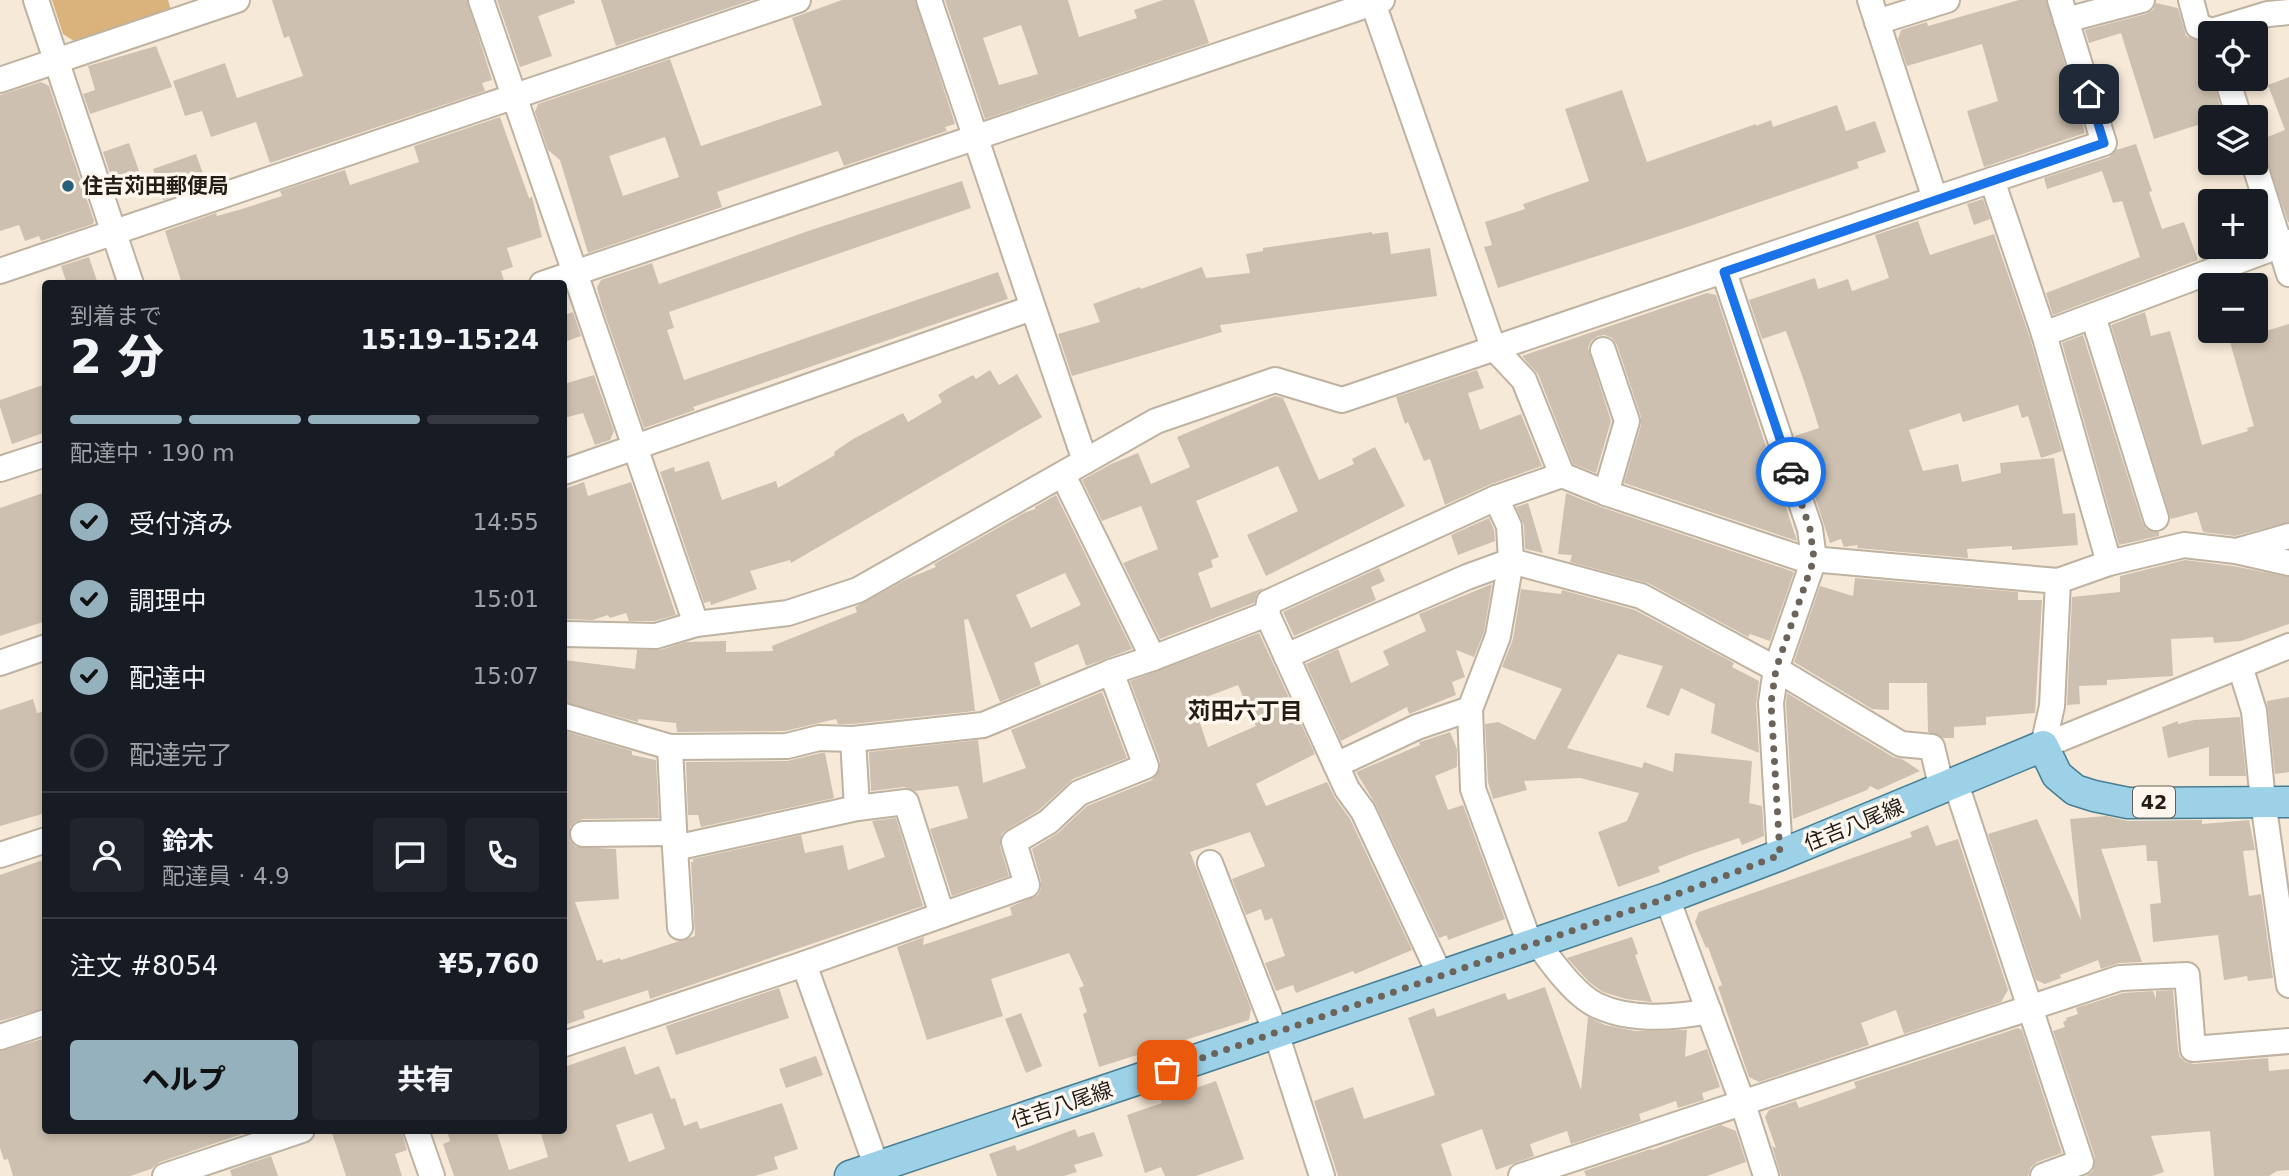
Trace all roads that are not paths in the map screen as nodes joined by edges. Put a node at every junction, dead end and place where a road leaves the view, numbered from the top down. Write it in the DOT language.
graph roads {
  1 [pos="36,0"];
  2 [pos="237,0"];
  3 [pos="481,0"];
  4 [pos="798,0"];
  5 [pos="929,0"];
  6 [pos="1947,0"];
  7 [pos="2142,0"];
  8 [pos="2191,0"];
  9 [pos="1377,2"];
  10 [pos="2063,10"];
  11 [pos="1873,11"];
  12 [pos="2289,12"];
  13 [pos="2246,21"];
  14 [pos="2198,26"];
  15 [pos="56,62"];
  16 [pos="0,80"];
  17 [pos="514,97"];
  18 [pos="975,137"];
  19 [pos="2259,175"];
  20 [pos="1992,180"];
  21 [pos="1935,199"];
  22 [pos="115,232"];
  23 [pos="2285,243"];
  24 [pos="0,271"];
  25 [pos="575,272"];
  26 [pos="1724,272"];
  27 [pos="2289,274"];
  28 [pos="130,280"];
  29 [pos="553,280"];
  30 [pos="1032,308"];
  31 [pos="2093,316"];
  32 [pos="2044,334"];
  33 [pos="1493,347"];
  34 [pos="1603,350"];
  35 [pos="634,448"];
  36 [pos="42,454"];
  37 [pos="1085,461"];
  38 [pos="0,468"];
  39 [pos="567,471"];
  40 [pos="1063,475"];
  41 [pos="1562,475"];
  42 [pos="1606,493"];
  43 [pos="1496,498"];
  44 [pos="2156,518"];
  45 [pos="2289,536"];
  46 [pos="2236,551"];
  47 [pos="1814,559"];
  48 [pos="1511,561"];
  49 [pos="2109,562"];
  50 [pos="2289,564"];
  51 [pos="2059,581"];
  52 [pos="1267,614"];
  53 [pos="696,624"];
  54 [pos="567,634"];
  55 [pos="2289,646"];
  56 [pos="42,648"];
  57 [pos="1286,656"];
  58 [pos="1153,658"];
  59 [pos="0,663"];
  60 [pos="2240,666"];
  61 [pos="1776,669"];
  62 [pos="1111,672"];
  63 [pos="1470,709"];
  64 [pos="567,717"];
  65 [pos="853,739"];
  66 [pos="2043,746"];
  67 [pos="670,747"];
  68 [pos="1336,765"];
  69 [pos="1949,786"];
  70 [pos="2276,802"];
  71 [pos="857,808"];
  72 [pos="583,834"];
  73 [pos="42,841"];
  74 [pos="675,841"];
  75 [pos="0,855"];
  76 [pos="1780,855"];
  77 [pos="1210,863"];
  78 [pos="1667,898"];
  79 [pos="942,915"];
  80 [pos="680,928"];
  81 [pos="1533,943"];
  82 [pos="804,964"];
  83 [pos="1440,975"];
  84 [pos="2289,985"];
  85 [pos="2031,1009"];
  86 [pos="1709,1011"];
  87 [pos="42,1023"];
  88 [pos="1276,1033"];
  89 [pos="0,1037"];
  90 [pos="2289,1041"];
  91 [pos="567,1043"];
  92 [pos="1743,1104"];
  93 [pos="290,1134"];
  94 [pos="417,1134"];
  95 [pos="869,1173"];
  96 [pos="165,1176"];
  97 [pos="432,1176"];
  98 [pos="1322,1176"];
  99 [pos="1521,1176"];
  100 [pos="1766,1176"];
  101 [pos="2043,1176"];
  1 -- 15 [label="street"];
  2 -- 15 [label="street"];
  3 -- 17 [label="street"];
  4 -- 17 [label="street"];
  5 -- 18 [label="street"];
  6 -- 11 [label="street"];
  7 -- 10 [label="street"];
  8 -- 14 [label="street"];
  9 -- 18 [label="street"];
  9 -- 33 [label="street"];
  10 -- 20 [label="street"];
  11 -- 21 [label="street"];
  12 -- 13 [label="street"];
  15 -- 16 [label="street"];
  15 -- 22 [label="street"];
  17 -- 22 [label="street"];
  17 -- 25 [label="street"];
  18 -- 25 [label="street"];
  18 -- 30 [label="street"];
  19 -- 23 [label="street"];
  20 -- 21 [label="street"];
  20 -- 32 [label="street"];
  21 -- 26 [label="street"];
  22 -- 24 [label="street"];
  22 -- 28 [label="street"];
  23 -- 27 [label="street"];
  23 -- 31 [label="street"];
  25 -- 29 [label="street"];
  25 -- 35 [label="street"];
  26 -- 33 [label="street"];
  26 -- 47 [label="street"];
  30 -- 35 [label="street"];
  30 -- 37 [label="street"];
  31 -- 32 [label="street"];
  31 -- 44 [label="street"];
  32 -- 49 [label="street"];
  33 -- 37 [label="street"];
  33 -- 41 [label="street"];
  34 -- 42 [label="street"];
  35 -- 39 [label="street"];
  35 -- 53 [label="street"];
  36 -- 38 [label="street"];
  37 -- 40 [label="street"];
  40 -- 53 [label="street"];
  40 -- 58 [label="street"];
  41 -- 42 [label="street"];
  41 -- 43 [label="street"];
  42 -- 47 [label="street"];
  43 -- 48 [label="street"];
  43 -- 52 [label="street"];
  45 -- 46 [label="street"];
  46 -- 49 [label="street"];
  46 -- 50 [label="street"];
  47 -- 51 [label="street"];
  47 -- 61 [label="street"];
  48 -- 57 [label="street"];
  48 -- 61 [label="street"];
  48 -- 63 [label="street"];
  49 -- 51 [label="street"];
  51 -- 66 [label="street"];
  52 -- 57 [label="street"];
  52 -- 58 [label="street"];
  53 -- 54 [label="street"];
  55 -- 60 [label="street"];
  56 -- 59 [label="street"];
  57 -- 68 [label="street"];
  58 -- 62 [label="street"];
  60 -- 66 [label="street"];
  60 -- 70 [label="street"];
  61 -- 69 [label="street"];
  61 -- 76 [label="street"];
  62 -- 65 [label="street"];
  62 -- 79 [label="street"];
  63 -- 68 [label="street"];
  63 -- 81 [label="street"];
  64 -- 67 [label="street"];
  65 -- 67 [label="street"];
  65 -- 71 [label="street"];
  66 -- 69 [label="main road, 住吉八尾線"];
  66 -- 70 [label="main road, 42"];
  67 -- 74 [label="street"];
  68 -- 83 [label="street"];
  69 -- 76 [label="main road, 住吉八尾線"];
  69 -- 85 [label="street"];
  70 -- 84 [label="street"];
  71 -- 74 [label="street"];
  71 -- 79 [label="street"];
  72 -- 74 [label="street"];
  73 -- 75 [label="street"];
  74 -- 80 [label="street"];
  76 -- 78 [label="main road, 住吉八尾線"];
  77 -- 88 [label="street"];
  78 -- 81 [label="main road, 住吉八尾線"];
  78 -- 86 [label="street"];
  79 -- 82 [label="street"];
  81 -- 83 [label="main road, 住吉八尾線"];
  81 -- 86 [label="street"];
  82 -- 91 [label="street"];
  82 -- 95 [label="street"];
  83 -- 88 [label="main road, 住吉八尾線"];
  85 -- 90 [label="street"];
  85 -- 92 [label="street"];
  85 -- 101 [label="street"];
  86 -- 92 [label="street"];
  87 -- 89 [label="street"];
  88 -- 95 [label="main road, 住吉八尾線"];
  88 -- 98 [label="street"];
  92 -- 99 [label="street"];
  92 -- 100 [label="street"];
  93 -- 96 [label="street"];
  94 -- 97 [label="street"];
}
